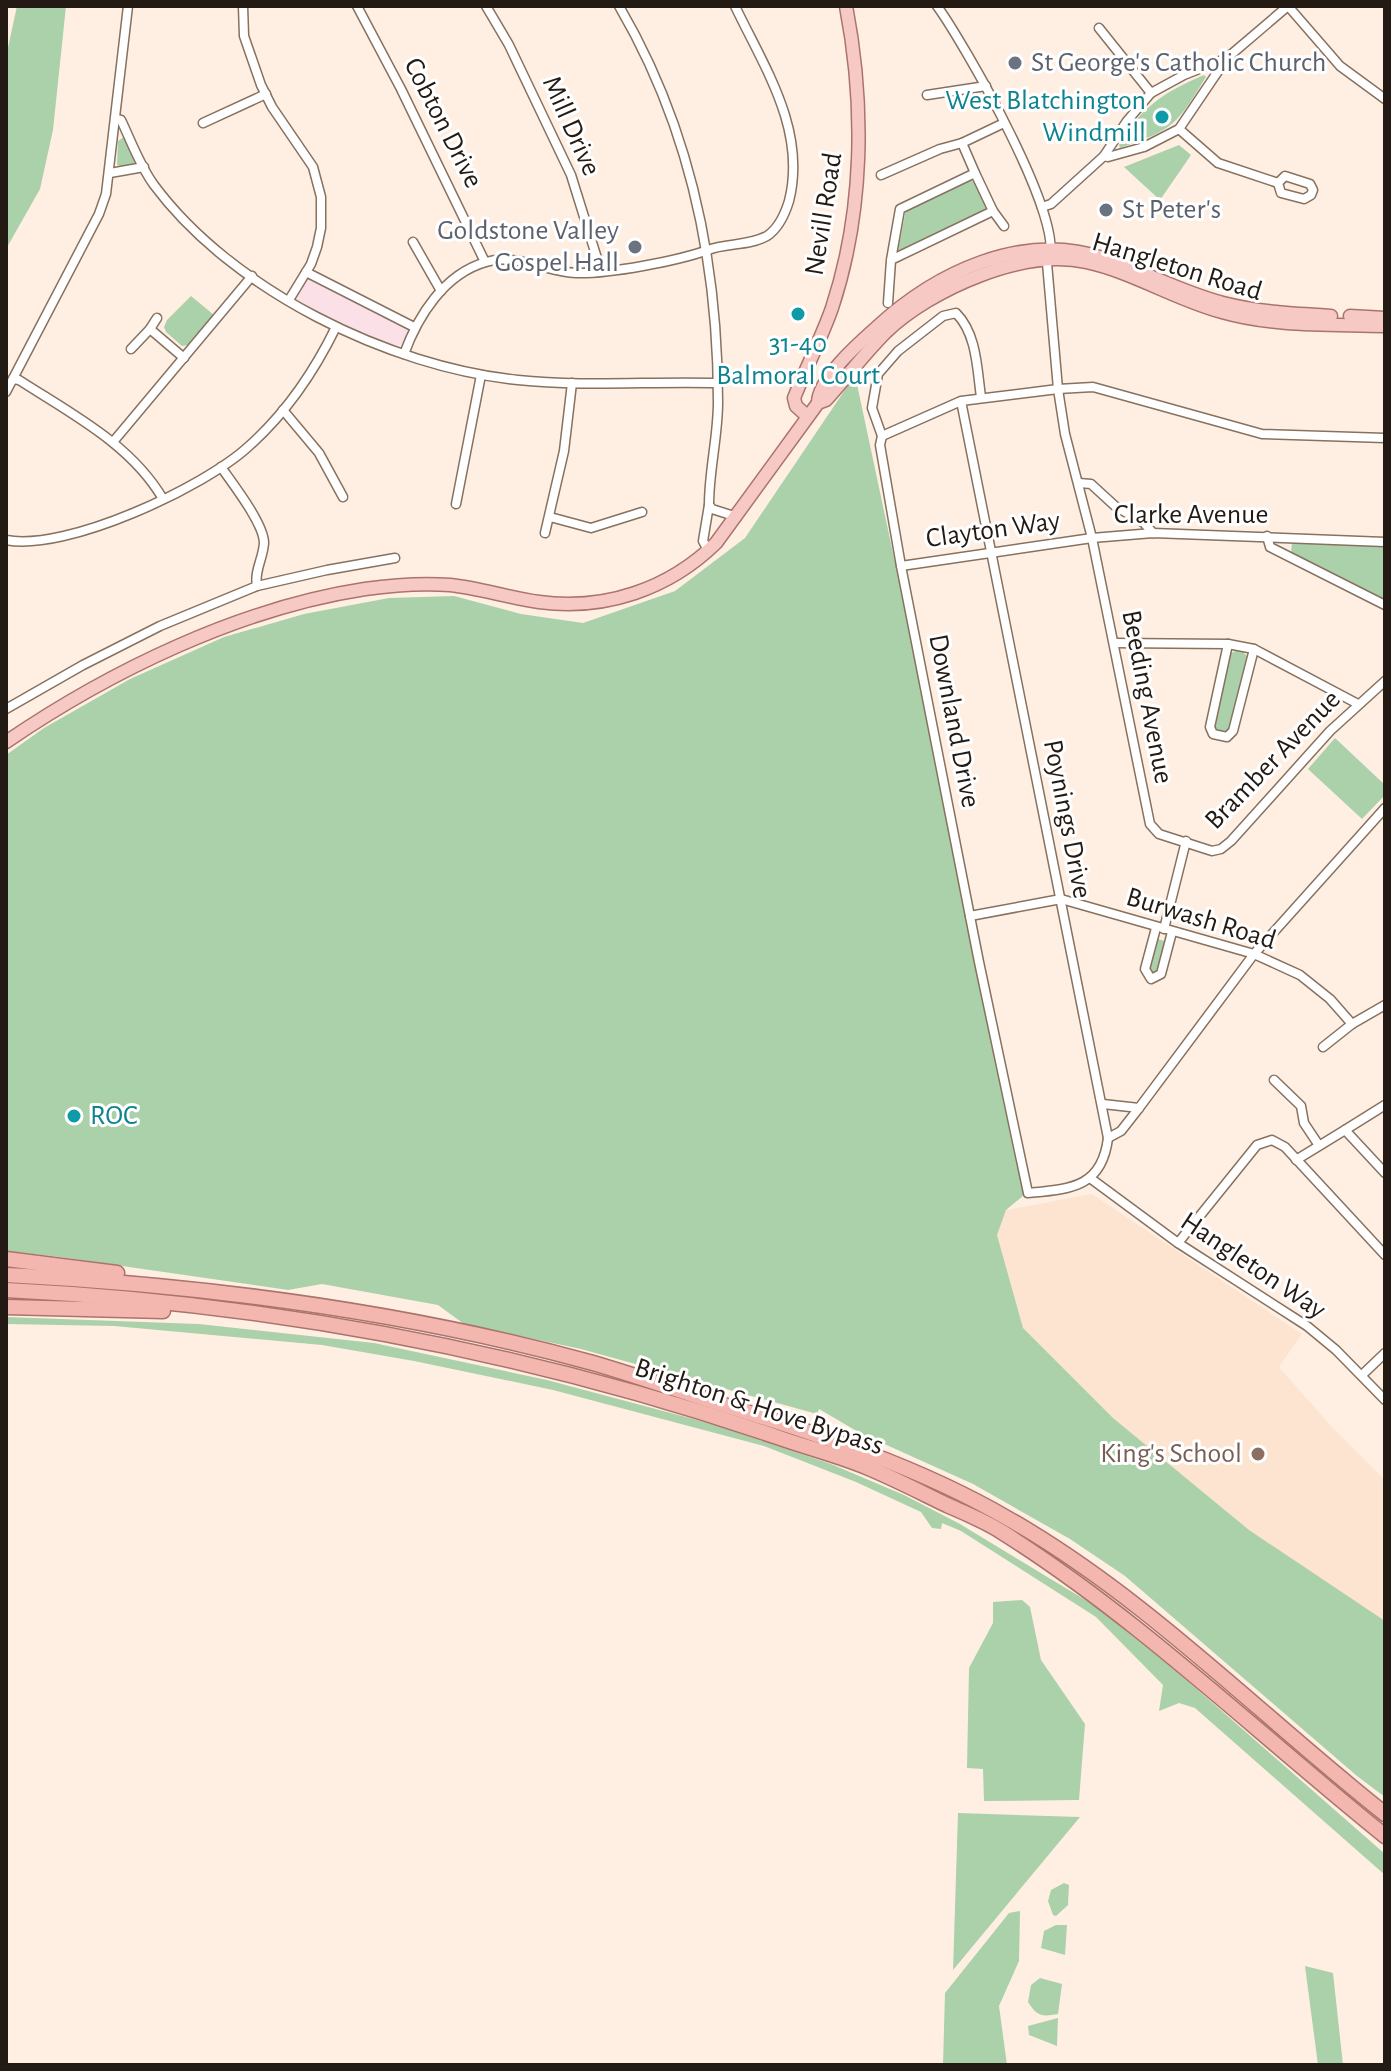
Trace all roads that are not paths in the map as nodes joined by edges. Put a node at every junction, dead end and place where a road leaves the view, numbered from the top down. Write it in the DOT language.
graph roads {
  1 [pos="128,6"];
  2 [pos="243,6"];
  3 [pos="357,6"];
  4 [pos="486,6"];
  5 [pos="619,6"];
  6 [pos="735,6"];
  7 [pos="846,6"];
  8 [pos="937,6"];
  9 [pos="1288,6"];
  10 [pos="1099,28"];
  11 [pos="1227,58"];
  12 [pos="986,86"];
  13 [pos="1151,93"];
  14 [pos="266,94"];
  15 [pos="927,95"];
  16 [pos="1385,99"];
  17 [pos="116,119"];
  18 [pos="203,123"];
  19 [pos="1004,123"];
  20 [pos="1179,129"];
  21 [pos="962,143"];
  22 [pos="1104,156"];
  23 [pos="144,167"];
  24 [pos="110,173"];
  25 [pos="975,173"];
  26 [pos="881,175"];
  27 [pos="1278,183"];
  28 [pos="1042,207"];
  29 [pos="993,211"];
  30 [pos="1004,226"];
  31 [pos="413,242"];
  32 [pos="707,250"];
  33 [pos="1051,253"];
  34 [pos="891,260"];
  35 [pos="485,262"];
  36 [pos="601,271"];
  37 [pos="306,272"];
  38 [pos="252,276"];
  39 [pos="441,291"];
  40 [pos="289,300"];
  41 [pos="888,303"];
  42 [pos="157,318"];
  43 [pos="1300,318"];
  44 [pos="1385,318"];
  45 [pos="1385,326"];
  46 [pos="336,327"];
  47 [pos="414,327"];
  48 [pos="150,329"];
  49 [pos="131,349"];
  50 [pos="404,354"];
  51 [pos="184,358"];
  52 [pos="481,375"];
  53 [pos="13,379"];
  54 [pos="572,383"];
  55 [pos="718,383"];
  56 [pos="1058,389"];
  57 [pos="6,392"];
  58 [pos="981,397"];
  59 [pos="961,401"];
  60 [pos="283,410"];
  61 [pos="807,416"];
  62 [pos="882,436"];
  63 [pos="1385,438"];
  64 [pos="113,442"];
  65 [pos="221,467"];
  66 [pos="1079,483"];
  67 [pos="343,497"];
  68 [pos="163,499"];
  69 [pos="456,504"];
  70 [pos="709,505"];
  71 [pos="642,512"];
  72 [pos="550,517"];
  73 [pos="737,517"];
  74 [pos="545,533"];
  75 [pos="1153,533"];
  76 [pos="1267,536"];
  77 [pos="1092,538"];
  78 [pos="6,540"];
  79 [pos="1385,542"];
  80 [pos="708,550"];
  81 [pos="990,552"];
  82 [pos="395,558"];
  83 [pos="901,566"];
  84 [pos="257,586"];
  85 [pos="1385,605"];
  86 [pos="1114,643"];
  87 [pos="1228,644"];
  88 [pos="1254,649"];
  89 [pos="1385,681"];
  90 [pos="1358,704"];
  91 [pos="6,709"];
  92 [pos="6,742"];
  93 [pos="1385,808"];
  94 [pos="1186,841"];
  95 [pos="1061,899"];
  96 [pos="970,916"];
  97 [pos="1164,930"];
  98 [pos="1254,954"];
  99 [pos="1385,1005"];
  100 [pos="1352,1024"];
  101 [pos="1323,1047"];
  102 [pos="1274,1080"];
  103 [pos="1103,1104"];
  104 [pos="1385,1105"];
  105 [pos="1139,1108"];
  106 [pos="1345,1130"];
  107 [pos="1108,1138"];
  108 [pos="1318,1144"];
  109 [pos="1296,1160"];
  110 [pos="1385,1173"];
  111 [pos="1090,1178"];
  112 [pos="1178,1243"];
  113 [pos="1385,1255"];
  114 [pos="6,1259"];
  115 [pos="6,1275"];
  116 [pos="180,1288"];
  117 [pos="6,1290"];
  118 [pos="6,1307"];
  119 [pos="244,1313"];
  120 [pos="1385,1353"];
  121 [pos="1362,1375"];
  122 [pos="1381,1388"];
  123 [pos="1385,1400"];
  124 [pos="1385,1814"];
  125 [pos="1385,1836"];
  1 -- 17 [label="street"];
  2 -- 14 [label="street"];
  3 -- 35 [label="street, Cobton Drive"];
  4 -- 36 [label="street, Mill Drive"];
  5 -- 32 [label="street"];
  6 -- 32 [label="street"];
  7 -- 61 [label="main road, Nevill Road"];
  8 -- 12 [label="street, Clarke Avenue"];
  9 -- 11 [label="street"];
  9 -- 16 [label="street"];
  10 -- 13 [label="street"];
  11 -- 13 [label="street"];
  11 -- 20 [label="street"];
  12 -- 15 [label="street"];
  12 -- 19 [label="street, Clarke Avenue"];
  13 -- 22 [label="street"];
  14 -- 18 [label="street"];
  14 -- 37 [label="street"];
  17 -- 23 [label="street"];
  17 -- 24 [label="street"];
  19 -- 21 [label="street"];
  19 -- 28 [label="street, Clarke Avenue"];
  20 -- 22 [label="street"];
  20 -- 27 [label="street"];
  21 -- 25 [label="street"];
  21 -- 26 [label="street"];
  22 -- 28 [label="street"];
  23 -- 24 [label="street"];
  23 -- 38 [label="street"];
  24 -- 53 [label="street"];
  25 -- 29 [label="street"];
  25 -- 34 [label="street"];
  28 -- 33 [label="street, Clarke Avenue"];
  29 -- 30 [label="street"];
  29 -- 34 [label="street"];
  31 -- 39 [label="street"];
  32 -- 36 [label="street"];
  32 -- 55 [label="street"];
  33 -- 43 [label="main road, Hangleton Road"];
  33 -- 56 [label="street, Clarke Avenue"];
  33 -- 61 [label="main road, Hangleton Road"];
  34 -- 41 [label="street"];
  35 -- 36 [label="street"];
  35 -- 39 [label="street"];
  37 -- 40 [label="street"];
  37 -- 47 [label="street"];
  38 -- 40 [label="street"];
  38 -- 51 [label="street"];
  39 -- 47 [label="street"];
  40 -- 46 [label="street"];
  42 -- 48 [label="street"];
  43 -- 44 [label="main road, Hangleton Road"];
  43 -- 45 [label="main road, Hangleton Road"];
  46 -- 50 [label="street"];
  46 -- 60 [label="street"];
  47 -- 50 [label="street"];
  48 -- 49 [label="street"];
  48 -- 51 [label="street"];
  50 -- 52 [label="street"];
  51 -- 64 [label="street"];
  52 -- 54 [label="street"];
  52 -- 69 [label="street"];
  53 -- 57 [label="street"];
  53 -- 64 [label="street"];
  54 -- 55 [label="street"];
  54 -- 72 [label="street"];
  55 -- 70 [label="street"];
  56 -- 58 [label="street"];
  56 -- 63 [label="street"];
  56 -- 66 [label="street, Clarke Avenue"];
  58 -- 59 [label="street"];
  58 -- 62 [label="street, Downland Drive"];
  59 -- 62 [label="street"];
  59 -- 81 [label="street, Poynings Drive"];
  60 -- 65 [label="street"];
  60 -- 67 [label="street"];
  61 -- 73 [label="main road, Hangleton Road"];
  62 -- 83 [label="street, Downland Drive"];
  64 -- 68 [label="street"];
  65 -- 68 [label="street"];
  65 -- 84 [label="street"];
  66 -- 75 [label="street"];
  66 -- 77 [label="street, Clarke Avenue"];
  68 -- 78 [label="street"];
  70 -- 73 [label="street"];
  70 -- 80 [label="street"];
  71 -- 72 [label="street"];
  72 -- 74 [label="street"];
  73 -- 80 [label="main road, Hangleton Road"];
  75 -- 76 [label="street, Clarke Avenue"];
  75 -- 77 [label="street, Clarke Avenue"];
  76 -- 79 [label="street, Clarke Avenue"];
  76 -- 85 [label="street"];
  77 -- 81 [label="street, Clayton Way"];
  77 -- 86 [label="street, Beeding Avenue"];
  80 -- 92 [label="main road, Hangleton Road"];
  81 -- 83 [label="street, Clayton Way"];
  81 -- 95 [label="street, Poynings Drive"];
  82 -- 84 [label="street"];
  83 -- 96 [label="street, Downland Drive"];
  84 -- 91 [label="street"];
  86 -- 87 [label="street"];
  86 -- 94 [label="street, Beeding Avenue"];
  87 -- 88 [label="street"];
  87 -- 88 [label="street"];
  88 -- 90 [label="street"];
  89 -- 90 [label="street, Bramber Avenue"];
  90 -- 94 [label="street, Bramber Avenue"];
  93 -- 98 [label="street"];
  94 -- 97 [label="street"];
  95 -- 96 [label="street, Burwash Road"];
  95 -- 97 [label="street, Burwash Road"];
  95 -- 103 [label="street, Poynings Drive"];
  96 -- 111 [label="street, Downland Drive"];
  97 -- 97 [label="street"];
  97 -- 98 [label="street, Burwash Road"];
  98 -- 100 [label="street, Burwash Road"];
  98 -- 105 [label="street"];
  99 -- 100 [label="street"];
  100 -- 101 [label="street"];
  102 -- 108 [label="street"];
  103 -- 105 [label="street"];
  103 -- 107 [label="street, Poynings Drive"];
  104 -- 106 [label="street"];
  105 -- 107 [label="street"];
  106 -- 108 [label="street"];
  106 -- 110 [label="street"];
  107 -- 111 [label="street"];
  108 -- 109 [label="street"];
  109 -- 112 [label="street"];
  109 -- 113 [label="street"];
  111 -- 112 [label="street, Hangleton Way"];
  112 -- 121 [label="street, Hangleton Way"];
  114 -- 116 [label="highway"];
  115 -- 116 [label="highway, Brighton & Hove Bypass"];
  116 -- 124 [label="highway, Brighton & Hove Bypass"];
  117 -- 119 [label="highway, Brighton & Hove Bypass"];
  118 -- 119 [label="highway"];
  119 -- 125 [label="highway, Brighton & Hove Bypass"];
  120 -- 121 [label="street"];
  121 -- 122 [label="street, Hangleton Way"];
  122 -- 123 [label="street, Hangleton Way"];
}
